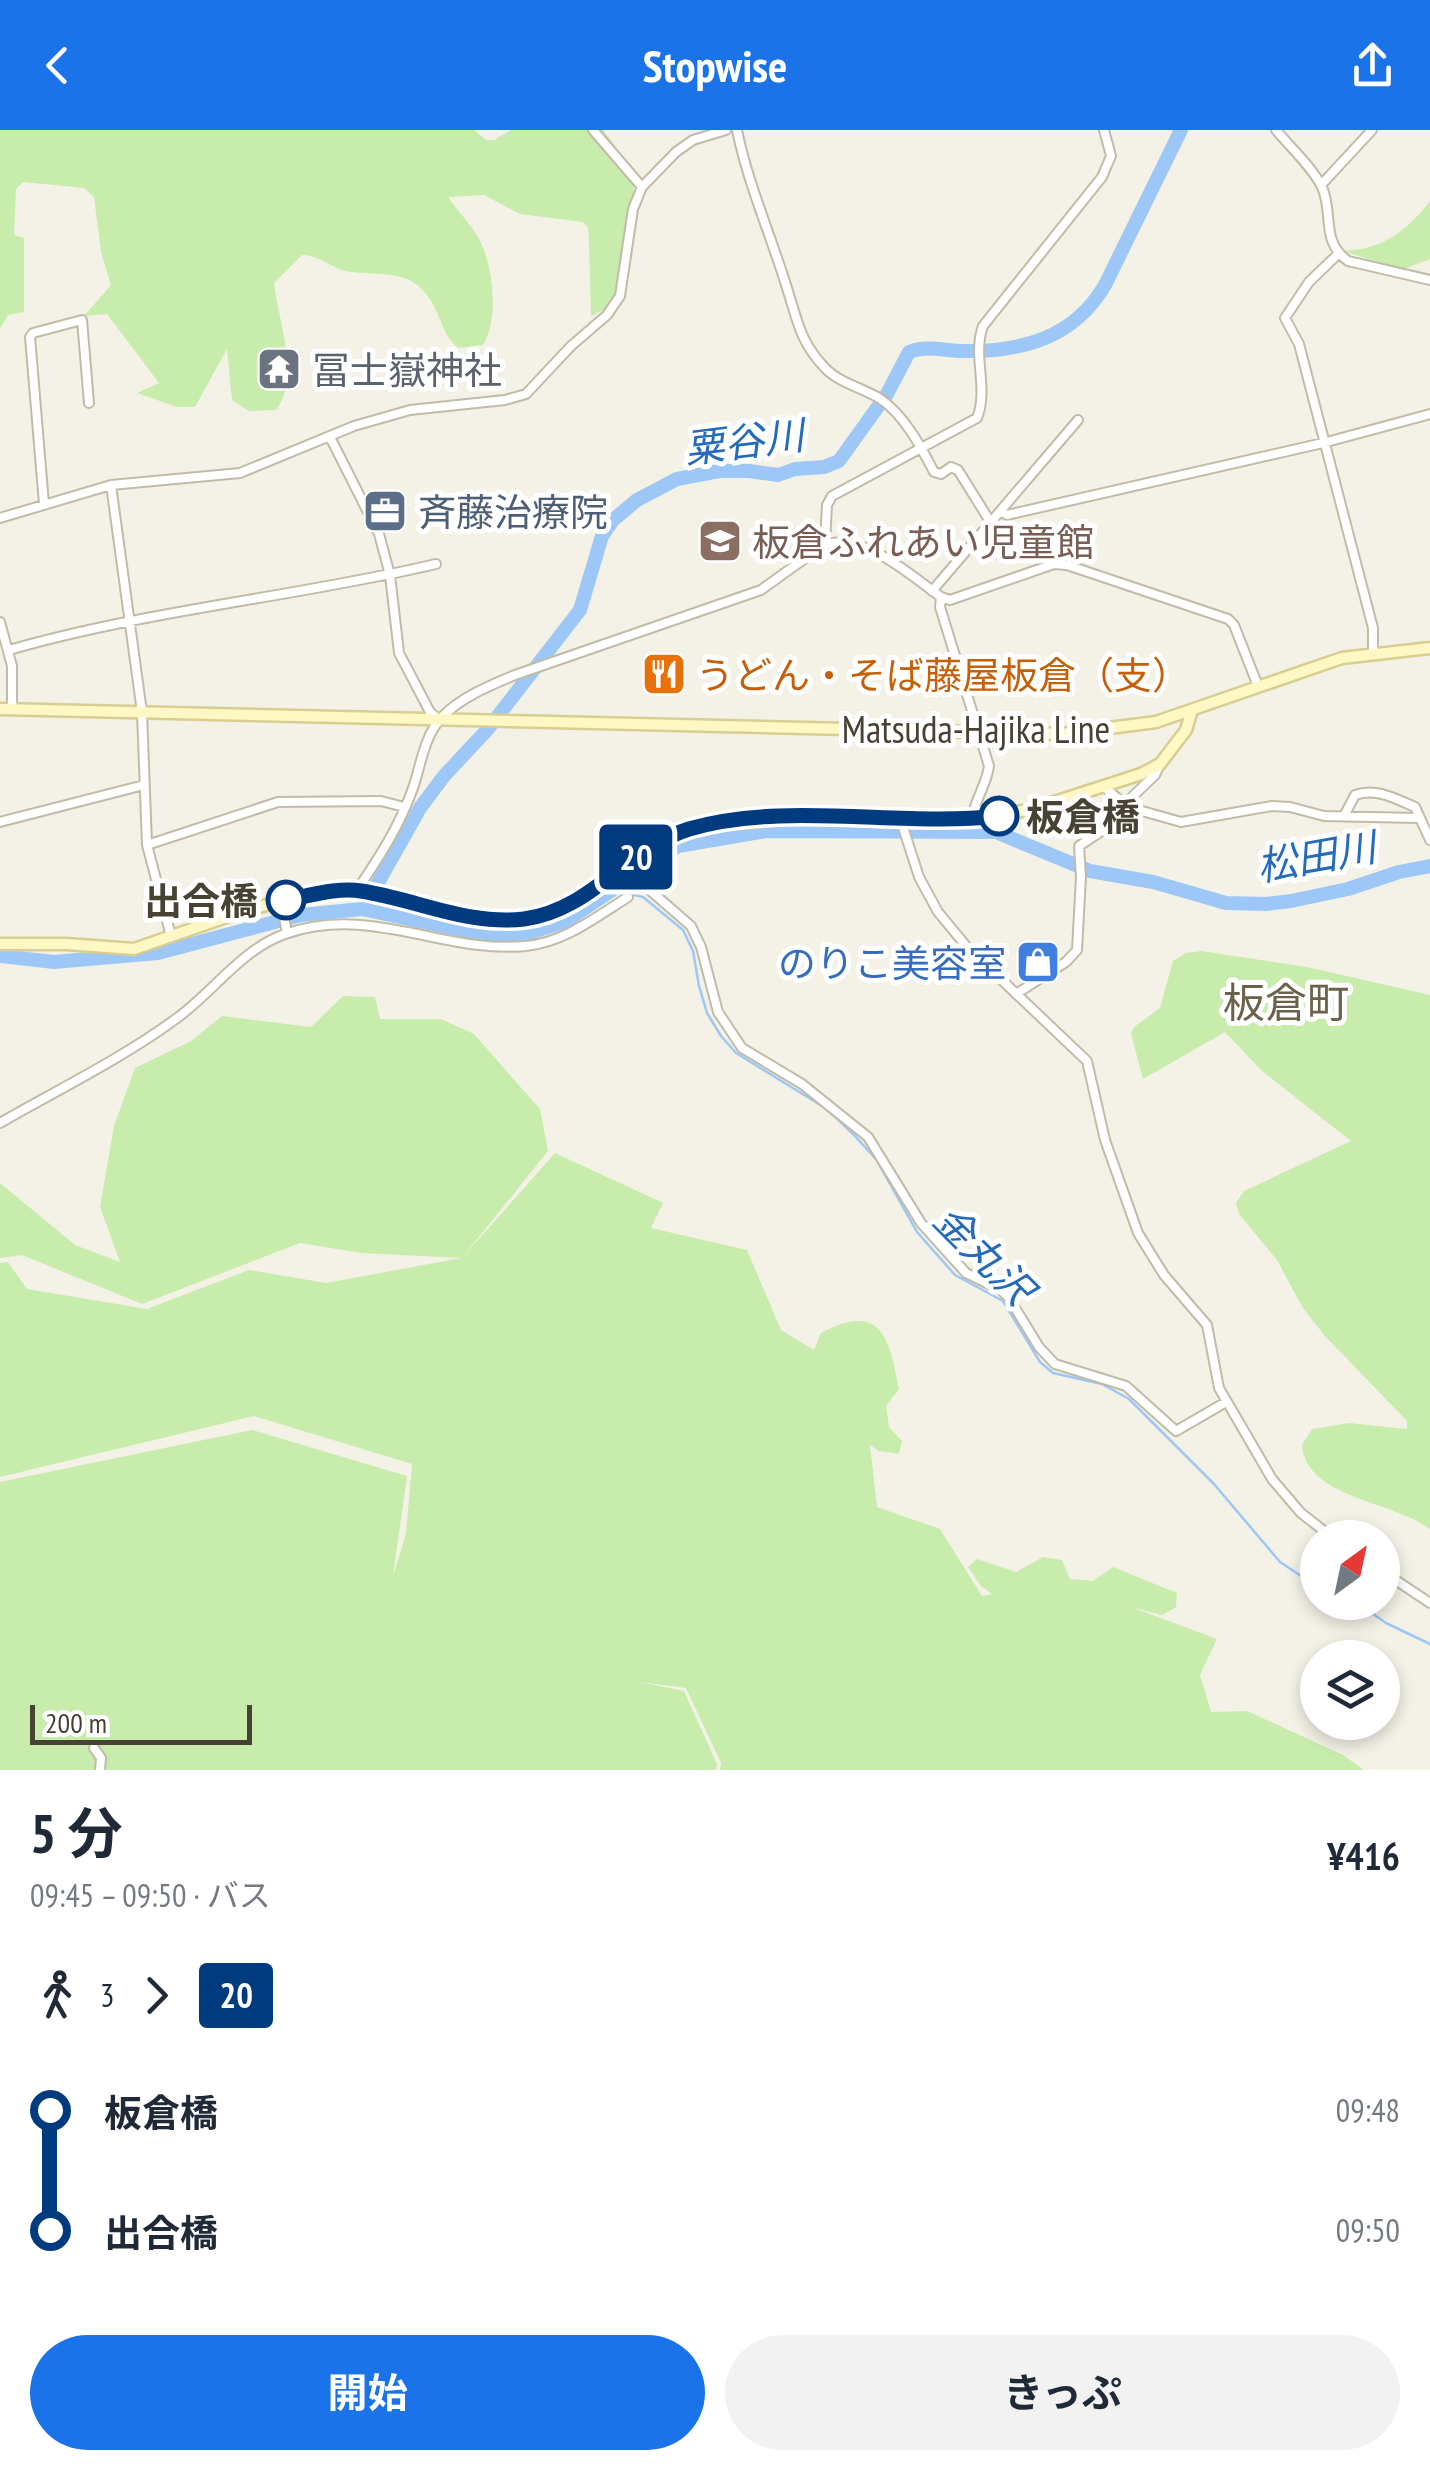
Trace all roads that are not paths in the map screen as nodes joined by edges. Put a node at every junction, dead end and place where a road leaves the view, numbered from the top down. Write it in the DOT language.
graph roads {
  1 [pos="593,130"];
  2 [pos="681,130"];
  3 [pos="726,130"];
  4 [pos="737,130"];
  5 [pos="1104,130"];
  6 [pos="1276,130"];
  7 [pos="1372,130"];
  8 [pos="693,140"];
  9 [pos="1321,185"];
  10 [pos="642,187"];
  11 [pos="1338,254"];
  12 [pos="1430,280"];
  13 [pos="89,404"];
  14 [pos="1430,414"];
  15 [pos="1078,420"];
  16 [pos="330,437"];
  17 [pos="1323,442"];
  18 [pos="921,446"];
  19 [pos="111,484"];
  20 [pos="44,504"];
  21 [pos="1001,512"];
  22 [pos="0,518"];
  23 [pos="990,523"];
  24 [pos="825,544"];
  25 [pos="436,564"];
  26 [pos="390,574"];
  27 [pos="932,591"];
  28 [pos="941,598"];
  29 [pos="0,622"];
  30 [pos="131,622"];
  31 [pos="1430,648"];
  32 [pos="9,650"];
  33 [pos="1373,654"];
  34 [pos="1258,686"];
  35 [pos="6,710"];
  36 [pos="1192,710"];
  37 [pos="142,712"];
  38 [pos="439,720"];
  39 [pos="979,733"];
  40 [pos="1160,764"];
  41 [pos="144,785"];
  42 [pos="1103,786"];
  43 [pos="1128,806"];
  44 [pos="404,807"];
  45 [pos="1344,816"];
  46 [pos="900,818"];
  47 [pos="972,818"];
  48 [pos="1418,818"];
  49 [pos="0,822"];
  50 [pos="1430,840"];
  51 [pos="147,845"];
  52 [pos="646,886"];
  53 [pos="359,890"];
  54 [pos="628,897"];
  55 [pos="281,904"];
  56 [pos="287,930"];
  57 [pos="172,936"];
  58 [pos="0,944"];
  59 [pos="1016,994"];
  60 [pos="0,1124"];
  61 [pos="1226,1402"];
  62 [pos="1309,1520"];
  63 [pos="1400,1583"];
  64 [pos="1430,1603"];
  65 [pos="94,1748"];
  66 [pos="100,1770"];
  1 -- 10 [label="street"];
  2 -- 8 [label="street"];
  3 -- 8 [label="street"];
  4 -- 18 [label="street"];
  5 -- 18 [label="street"];
  6 -- 9 [label="street"];
  7 -- 9 [label="street"];
  8 -- 10 [label="street"];
  9 -- 11 [label="street"];
  10 -- 16 [label="street"];
  11 -- 12 [label="street"];
  11 -- 17 [label="street"];
  13 -- 20 [label="street"];
  14 -- 17 [label="street"];
  15 -- 21 [label="street"];
  16 -- 19 [label="street"];
  16 -- 26 [label="street"];
  17 -- 21 [label="street"];
  17 -- 33 [label="street"];
  18 -- 23 [label="street"];
  18 -- 24 [label="street"];
  19 -- 20 [label="street"];
  19 -- 30 [label="street"];
  20 -- 22 [label="street"];
  21 -- 23 [label="street"];
  23 -- 27 [label="street"];
  24 -- 27 [label="street"];
  24 -- 38 [label="street"];
  25 -- 26 [label="street"];
  26 -- 30 [label="street"];
  26 -- 38 [label="street"];
  27 -- 28 [label="street"];
  28 -- 34 [label="street"];
  28 -- 39 [label="street"];
  29 -- 32 [label="street"];
  30 -- 32 [label="street"];
  30 -- 37 [label="street"];
  31 -- 33 [label="main road, Matsuda-Hajika Line"];
  32 -- 35 [label="street"];
  33 -- 34 [label="main road, Matsuda-Hajika Line"];
  34 -- 36 [label="main road, Matsuda-Hajika Line"];
  35 -- 37 [label="main road"];
  36 -- 39 [label="main road, Matsuda-Hajika Line"];
  36 -- 40 [label="main road"];
  37 -- 38 [label="main road"];
  37 -- 41 [label="street"];
  38 -- 39 [label="main road, Matsuda-Hajika Line"];
  38 -- 44 [label="street"];
  39 -- 47 [label="street"];
  40 -- 42 [label="main road"];
  40 -- 43 [label="street"];
  41 -- 49 [label="street"];
  41 -- 51 [label="street"];
  42 -- 43 [label="street"];
  42 -- 47 [label="main road"];
  43 -- 45 [label="street"];
  43 -- 59 [label="street"];
  44 -- 51 [label="street"];
  44 -- 53 [label="street"];
  45 -- 48 [label="street"];
  45 -- 48 [label="street"];
  46 -- 47 [label="main road"];
  46 -- 53 [label="main road"];
  46 -- 59 [label="street"];
  48 -- 50 [label="street"];
  51 -- 57 [label="street"];
  52 -- 61 [label="street"];
  53 -- 55 [label="main road"];
  54 -- 56 [label="street"];
  55 -- 56 [label="street"];
  55 -- 57 [label="main road"];
  56 -- 60 [label="street"];
  57 -- 58 [label="main road"];
  59 -- 61 [label="street"];
  61 -- 62 [label="street"];
  63 -- 64 [label="street"];
  65 -- 66 [label="street"];
}
